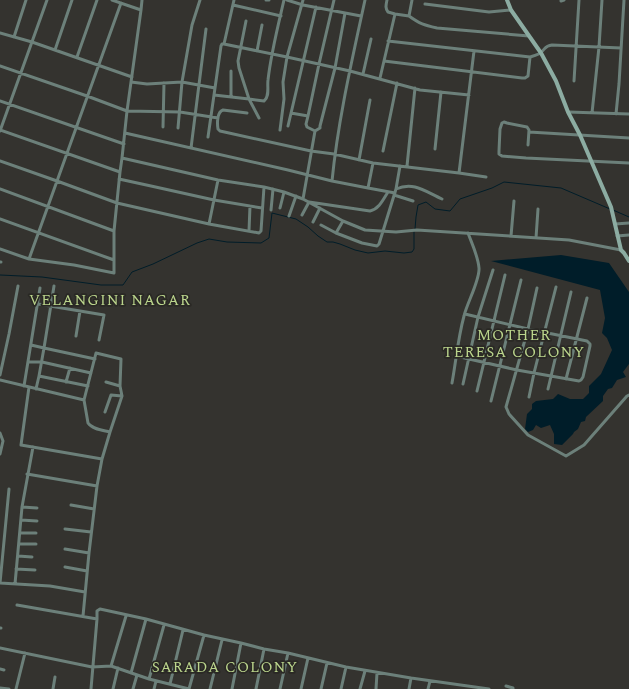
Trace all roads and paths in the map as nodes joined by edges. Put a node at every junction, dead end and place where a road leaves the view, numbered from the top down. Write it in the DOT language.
graph roads {
  1 [pos="26,0"];
  2 [pos="47,0"];
  3 [pos="72,0"];
  4 [pos="97,0"];
  5 [pos="112,0"];
  6 [pos="142,0"];
  7 [pos="200,0"];
  8 [pos="229,0"];
  9 [pos="284,0"];
  10 [pos="287,0"];
  11 [pos="303,0"];
  12 [pos="334,0"];
  13 [pos="364,0"];
  14 [pos="387,0"];
  15 [pos="412,0"];
  16 [pos="507,0"];
  17 [pos="579,0"];
  18 [pos="602,0"];
  19 [pos="624,0"];
  20 [pos="234,2"];
  21 [pos="120,3"];
  22 [pos="425,4"];
  23 [pos="303,5"];
  24 [pos="316,7"];
  25 [pos="141,10"];
  26 [pos="511,10"];
  27 [pos="331,11"];
  28 [pos="345,13"];
  29 [pos="395,14"];
  30 [pos="280,16"];
  31 [pos="361,16"];
  32 [pos="409,16"];
  33 [pos="246,21"];
  34 [pos="262,25"];
  35 [pos="206,29"];
  36 [pos="0,33"];
  37 [pos="529,36"];
  38 [pos="14,37"];
  39 [pos="372,39"];
  40 [pos="388,41"];
  41 [pos="32,42"];
  42 [pos="224,44"];
  43 [pos="576,46"];
  44 [pos="599,47"];
  45 [pos="241,48"];
  46 [pos="622,48"];
  47 [pos="55,50"];
  48 [pos="257,51"];
  49 [pos="474,51"];
  50 [pos="541,53"];
  51 [pos="272,54"];
  52 [pos="77,57"];
  53 [pos="287,57"];
  54 [pos="530,57"];
  55 [pos="303,61"];
  56 [pos="384,61"];
  57 [pos="319,64"];
  58 [pos="98,65"];
  59 [pos="0,66"];
  60 [pos="334,68"];
  61 [pos="231,71"];
  62 [pos="350,71"];
  63 [pos="472,72"];
  64 [pos="20,73"];
  65 [pos="363,74"];
  66 [pos="132,77"];
  67 [pos="380,78"];
  68 [pos="574,81"];
  69 [pos="131,82"];
  70 [pos="182,82"];
  71 [pos="164,83"];
  72 [pos="397,83"];
  73 [pos="199,86"];
  74 [pos="215,88"];
  75 [pos="415,88"];
  76 [pos="441,92"];
  77 [pos="214,95"];
  78 [pos="469,95"];
  79 [pos="87,96"];
  80 [pos="231,97"];
  81 [pos="248,99"];
  82 [pos="370,100"];
  83 [pos="0,101"];
  84 [pos="9,104"];
  85 [pos="127,111"];
  86 [pos="164,112"];
  87 [pos="180,112"];
  88 [pos="568,112"];
  89 [pos="247,113"];
  90 [pos="291,113"];
  91 [pos="592,113"];
  92 [pos="195,114"];
  93 [pos="616,114"];
  94 [pos="629,114"];
  95 [pos="211,116"];
  96 [pos="308,116"];
  97 [pos="218,118"];
  98 [pos="259,118"];
  99 [pos="288,126"];
  100 [pos="163,127"];
  101 [pos="76,128"];
  102 [pos="178,128"];
  103 [pos="280,130"];
  104 [pos="0,131"];
  105 [pos="315,131"];
  106 [pos="529,132"];
  107 [pos="125,133"];
  108 [pos="580,135"];
  109 [pos="208,137"];
  110 [pos="629,138"];
  111 [pos="124,144"];
  112 [pos="528,145"];
  113 [pos="191,148"];
  114 [pos="435,149"];
  115 [pos="311,151"];
  116 [pos="383,151"];
  117 [pos="67,154"];
  118 [pos="334,154"];
  119 [pos="122,158"];
  120 [pos="0,160"];
  121 [pos="359,160"];
  122 [pos="591,161"];
  123 [pos="373,163"];
  124 [pos="629,163"];
  125 [pos="400,166"];
  126 [pos="407,166"];
  127 [pos="120,172"];
  128 [pos="459,172"];
  129 [pos="307,175"];
  130 [pos="486,177"];
  131 [pos="57,180"];
  132 [pos="119,180"];
  133 [pos="218,180"];
  134 [pos="332,181"];
  135 [pos="264,187"];
  136 [pos="368,188"];
  137 [pos="0,189"];
  138 [pos="273,189"];
  139 [pos="284,192"];
  140 [pos="388,192"];
  141 [pos="395,192"];
  142 [pos="296,196"];
  143 [pos="303,199"];
  144 [pos="442,199"];
  145 [pos="214,200"];
  146 [pos="413,201"];
  147 [pos="514,201"];
  148 [pos="309,202"];
  149 [pos="117,203"];
  150 [pos="47,206"];
  151 [pos="250,206"];
  152 [pos="262,208"];
  153 [pos="280,208"];
  154 [pos="320,208"];
  155 [pos="538,209"];
  156 [pos="271,210"];
  157 [pos="302,215"];
  158 [pos="289,216"];
  159 [pos="0,219"];
  160 [pos="342,220"];
  161 [pos="313,222"];
  162 [pos="209,224"];
  163 [pos="615,224"];
  164 [pos="629,224"];
  165 [pos="321,225"];
  166 [pos="114,231"];
  167 [pos="248,231"];
  168 [pos="383,231"];
  169 [pos="38,233"];
  170 [pos="336,233"];
  171 [pos="468,233"];
  172 [pos="629,235"];
  173 [pos="511,236"];
  174 [pos="617,236"];
  175 [pos="536,238"];
  176 [pos="0,249"];
  177 [pos="622,251"];
  178 [pos="629,252"];
  179 [pos="29,259"];
  180 [pos="114,260"];
  181 [pos="629,261"];
  182 [pos="493,270"];
  183 [pos="505,275"];
  184 [pos="521,280"];
  185 [pos="18,286"];
  186 [pos="54,286"];
  187 [pos="556,287"];
  188 [pos="40,288"];
  189 [pos="537,288"];
  190 [pos="571,292"];
  191 [pos="586,298"];
  192 [pos="38,304"];
  193 [pos="51,306"];
  194 [pos="80,311"];
  195 [pos="465,314"];
  196 [pos="478,317"];
  197 [pos="494,321"];
  198 [pos="510,324"];
  199 [pos="528,329"];
  200 [pos="545,332"];
  201 [pos="76,336"];
  202 [pos="560,336"];
  203 [pos="576,339"];
  204 [pos="99,340"];
  205 [pos="31,345"];
  206 [pos="44,348"];
  207 [pos="456,356"];
  208 [pos="95,359"];
  209 [pos="468,359"];
  210 [pos="28,362"];
  211 [pos="42,362"];
  212 [pos="484,362"];
  213 [pos="500,366"];
  214 [pos="70,368"];
  215 [pos="517,370"];
  216 [pos="92,373"];
  217 [pos="534,373"];
  218 [pos="0,374"];
  219 [pos="39,376"];
  220 [pos="551,376"];
  221 [pos="566,379"];
  222 [pos="0,380"];
  223 [pos="66,382"];
  224 [pos="106,382"];
  225 [pos="452,383"];
  226 [pos="463,384"];
  227 [pos="24,386"];
  228 [pos="88,386"];
  229 [pos="120,386"];
  230 [pos="29,387"];
  231 [pos="36,389"];
  232 [pos="548,389"];
  233 [pos="477,391"];
  234 [pos="629,395"];
  235 [pos="122,396"];
  236 [pos="529,397"];
  237 [pos="84,400"];
  238 [pos="491,401"];
  239 [pos="105,412"];
  240 [pos="0,432"];
  241 [pos="110,432"];
  242 [pos="33,447"];
  243 [pos="0,454"];
  244 [pos="102,459"];
  245 [pos="27,474"];
  246 [pos="97,486"];
  247 [pos="9,489"];
  248 [pos="71,505"];
  249 [pos="22,507"];
  250 [pos="37,508"];
  251 [pos="94,509"];
  252 [pos="21,520"];
  253 [pos="37,521"];
  254 [pos="65,529"];
  255 [pos="91,532"];
  256 [pos="20,533"];
  257 [pos="36,533"];
  258 [pos="19,544"];
  259 [pos="36,544"];
  260 [pos="64,549"];
  261 [pos="89,553"];
  262 [pos="18,556"];
  263 [pos="32,557"];
  264 [pos="65,567"];
  265 [pos="16,569"];
  266 [pos="35,570"];
  267 [pos="87,571"];
  268 [pos="15,584"];
  269 [pos="85,592"];
  270 [pos="17,605"];
  271 [pos="83,616"];
  272 [pos="126,616"];
  273 [pos="97,619"];
  274 [pos="146,619"];
  275 [pos="164,625"];
  276 [pos="183,630"];
  277 [pos="204,636"];
  278 [pos="222,640"];
  279 [pos="241,643"];
  280 [pos="0,648"];
  281 [pos="264,649"];
  282 [pos="25,653"];
  283 [pos="288,653"];
  284 [pos="308,658"];
  285 [pos="327,663"];
  286 [pos="111,666"];
  287 [pos="92,667"];
  288 [pos="346,667"];
  289 [pos="118,668"];
  290 [pos="365,671"];
  291 [pos="131,673"];
  292 [pos="376,673"];
  293 [pos="137,675"];
  294 [pos="55,677"];
  295 [pos="411,678"];
  296 [pos="150,679"];
  297 [pos="156,681"];
  298 [pos="430,681"];
  299 [pos="451,683"];
  300 [pos="170,684"];
  301 [pos="506,686"];
  302 [pos="175,687"];
  303 [pos="0,688"];
  304 [pos="469,688"];
  305 [pos="513,688"];
  306 [pos="9,689"];
  307 [pos="16,689"];
  308 [pos="53,689"];
  309 [pos="91,689"];
  310 [pos="113,689"];
  311 [pos="133,689"];
  312 [pos="154,689"];
  313 [pos="189,689"];
  314 [pos="210,689"];
  315 [pos="232,689"];
  316 [pos="256,689"];
  317 [pos="280,689"];
  318 [pos="301,689"];
  319 [pos="321,689"];
  320 [pos="341,689"];
  321 [pos="360,689"];
  322 [pos="376,689"];
  323 [pos="409,689"];
  324 [pos="428,689"];
  325 [pos="450,689"];
  326 [pos="489,689"];
  327 [pos="518,689"];
  1 -- 38 [label="street"];
  2 -- 41 [label="street"];
  3 -- 47 [label="street"];
  4 -- 52 [label="street"];
  5 -- 21 [label="street"];
  6 -- 25 [label="street"];
  7 -- 70 [label="street"];
  8 -- 20 [label="street"];
  9 -- 30 [label="street"];
  10 -- 23 [label="street"];
  11 -- 23 [label="street"];
  12 -- 27 [label="street"];
  13 -- 31 [label="street"];
  14 -- 29 [label="street"];
  15 -- 32 [label="street"];
  16 -- 26 [label="street"];
  17 -- 43 [label="street"];
  18 -- 44 [label="street"];
  19 -- 46 [label="street"];
  20 -- 30 [label="street"];
  20 -- 42 [label="street"];
  21 -- 25 [label="street"];
  21 -- 58 [label="street"];
  22 -- 26 [label="street"];
  23 -- 24 [label="street"];
  23 -- 53 [label="street"];
  24 -- 27 [label="street"];
  24 -- 55 [label="street"];
  25 -- 66 [label="street"];
  26 -- 37 [label="street"];
  27 -- 28 [label="street"];
  27 -- 57 [label="street"];
  28 -- 31 [label="street"];
  28 -- 60 [label="street"];
  29 -- 32 [label="street"];
  29 -- 40 [label="street"];
  30 -- 51 [label="street"];
  31 -- 62 [label="street"];
  32 -- 37 [label="street"];
  33 -- 45 [label="street"];
  34 -- 48 [label="street"];
  35 -- 73 [label="street"];
  36 -- 38 [label="street"];
  37 -- 50 [label="street"];
  38 -- 41 [label="street"];
  39 -- 65 [label="street"];
  40 -- 49 [label="street"];
  40 -- 56 [label="street"];
  41 -- 47 [label="street"];
  41 -- 64 [label="street"];
  42 -- 45 [label="street"];
  42 -- 74 [label="street"];
  43 -- 44 [label="street"];
  43 -- 50 [label="street"];
  43 -- 68 [label="street"];
  44 -- 46 [label="street"];
  44 -- 91 [label="street"];
  45 -- 48 [label="street"];
  45 -- 81 [label="street"];
  46 -- 93 [label="street"];
  47 -- 52 [label="street"];
  48 -- 51 [label="street"];
  49 -- 54 [label="street"];
  49 -- 63 [label="street"];
  50 -- 54 [label="street"];
  50 -- 88 [label="street"];
  51 -- 53 [label="street"];
  51 -- 81 [label="street"];
  52 -- 58 [label="street"];
  53 -- 55 [label="street"];
  53 -- 103 [label="street"];
  54 -- 63 [label="street"];
  55 -- 57 [label="street"];
  55 -- 90 [label="street"];
  56 -- 63 [label="street"];
  56 -- 67 [label="street"];
  57 -- 60 [label="street"];
  57 -- 96 [label="street"];
  58 -- 66 [label="street"];
  58 -- 79 [label="street"];
  59 -- 64 [label="street"];
  60 -- 62 [label="street"];
  60 -- 105 [label="street"];
  61 -- 80 [label="street"];
  62 -- 65 [label="street"];
  62 -- 118 [label="street"];
  63 -- 78 [label="street"];
  64 -- 79 [label="street"];
  64 -- 84 [label="street"];
  65 -- 67 [label="street"];
  66 -- 69 [label="street"];
  67 -- 72 [label="street"];
  69 -- 71 [label="street"];
  69 -- 85 [label="street"];
  70 -- 71 [label="street"];
  70 -- 73 [label="street"];
  70 -- 87 [label="street"];
  71 -- 86 [label="street"];
  72 -- 75 [label="street"];
  72 -- 116 [label="street"];
  73 -- 74 [label="street"];
  73 -- 92 [label="street"];
  74 -- 77 [label="street"];
  75 -- 76 [label="street"];
  75 -- 126 [label="street"];
  76 -- 78 [label="street"];
  76 -- 114 [label="street"];
  77 -- 80 [label="street"];
  77 -- 95 [label="street"];
  78 -- 128 [label="street"];
  79 -- 85 [label="street"];
  79 -- 101 [label="street"];
  80 -- 81 [label="street"];
  81 -- 98 [label="street"];
  82 -- 121 [label="street"];
  83 -- 84 [label="street"];
  84 -- 101 [label="street"];
  84 -- 104 [label="street"];
  85 -- 86 [label="street"];
  85 -- 107 [label="street"];
  86 -- 87 [label="street"];
  86 -- 100 [label="street"];
  87 -- 92 [label="street"];
  87 -- 102 [label="street"];
  88 -- 91 [label="street"];
  88 -- 108 [label="street"];
  89 -- 97 [label="street"];
  90 -- 96 [label="street"];
  90 -- 99 [label="street"];
  91 -- 93 [label="street"];
  92 -- 95 [label="street"];
  92 -- 113 [label="street"];
  93 -- 94 [label="street"];
  95 -- 97 [label="street"];
  95 -- 109 [label="street"];
  96 -- 105 [label="street"];
  97 -- 115 [label="street"];
  101 -- 111 [label="street"];
  101 -- 117 [label="street"];
  104 -- 117 [label="street"];
  105 -- 115 [label="street"];
  106 -- 108 [label="street"];
  106 -- 112 [label="street"];
  106 -- 122 [label="street"];
  107 -- 111 [label="street"];
  107 -- 113 [label="street"];
  108 -- 110 [label="street"];
  108 -- 122 [label="street"];
  111 -- 119 [label="street"];
  113 -- 129 [label="street"];
  115 -- 118 [label="street"];
  115 -- 129 [label="street"];
  117 -- 127 [label="street"];
  117 -- 131 [label="street"];
  118 -- 121 [label="street"];
  118 -- 134 [label="street"];
  119 -- 127 [label="street"];
  119 -- 133 [label="street"];
  120 -- 131 [label="street"];
  121 -- 123 [label="street"];
  122 -- 124 [label="street"];
  122 -- 163 [label="street"];
  123 -- 125 [label="street"];
  123 -- 136 [label="street"];
  125 -- 126 [label="street"];
  125 -- 141 [label="street"];
  126 -- 128 [label="street"];
  127 -- 132 [label="street"];
  128 -- 130 [label="street"];
  129 -- 134 [label="street"];
  129 -- 143 [label="street"];
  131 -- 149 [label="street"];
  131 -- 150 [label="street"];
  132 -- 145 [label="street"];
  132 -- 149 [label="street"];
  133 -- 135 [label="street"];
  133 -- 145 [label="street"];
  134 -- 136 [label="street"];
  135 -- 138 [label="street"];
  135 -- 152 [label="street"];
  136 -- 140 [label="street"];
  137 -- 150 [label="street"];
  138 -- 139 [label="street"];
  138 -- 156 [label="street"];
  139 -- 142 [label="street"];
  139 -- 153 [label="street"];
  140 -- 141 [label="street"];
  140 -- 148 [label="street"];
  141 -- 144 [label="street"];
  141 -- 146 [label="street"];
  141 -- 168 [label="street"];
  142 -- 143 [label="street"];
  142 -- 158 [label="street"];
  143 -- 148 [label="street"];
  145 -- 151 [label="street"];
  145 -- 162 [label="street"];
  147 -- 173 [label="street"];
  148 -- 154 [label="street"];
  148 -- 157 [label="street"];
  149 -- 162 [label="street"];
  149 -- 166 [label="street"];
  150 -- 166 [label="street"];
  150 -- 169 [label="street"];
  151 -- 152 [label="street"];
  151 -- 167 [label="street"];
  152 -- 167 [label="street"];
  154 -- 160 [label="street"];
  154 -- 161 [label="street"];
  155 -- 175 [label="street"];
  159 -- 169 [label="street"];
  160 -- 168 [label="street"];
  160 -- 170 [label="street"];
  162 -- 167 [label="street"];
  163 -- 164 [label="street"];
  163 -- 174 [label="street"];
  165 -- 170 [label="street"];
  166 -- 180 [label="street"];
  168 -- 170 [label="street"];
  168 -- 171 [label="street"];
  169 -- 179 [label="street"];
  169 -- 180 [label="street"];
  171 -- 173 [label="street"];
  171 -- 195 [label="street"];
  172 -- 174 [label="street"];
  173 -- 175 [label="street"];
  174 -- 177 [label="street"];
  175 -- 177 [label="street"];
  176 -- 179 [label="street"];
  177 -- 178 [label="street"];
  177 -- 181 [label="street"];
  179 -- 180 [label="street"];
  182 -- 196 [label="street"];
  183 -- 197 [label="street"];
  184 -- 198 [label="street"];
  185 -- 218 [label="street"];
  186 -- 193 [label="street"];
  187 -- 200 [label="street"];
  188 -- 192 [label="street"];
  189 -- 199 [label="street"];
  190 -- 202 [label="street"];
  191 -- 203 [label="street"];
  192 -- 193 [label="street"];
  192 -- 205 [label="street"];
  193 -- 194 [label="street"];
  193 -- 206 [label="street"];
  194 -- 201 [label="street"];
  194 -- 204 [label="street"];
  195 -- 196 [label="street"];
  195 -- 207 [label="street"];
  196 -- 197 [label="street"];
  196 -- 209 [label="street"];
  197 -- 198 [label="street"];
  197 -- 212 [label="street"];
  198 -- 199 [label="street"];
  198 -- 213 [label="street"];
  199 -- 200 [label="street"];
  199 -- 215 [label="street"];
  200 -- 202 [label="street"];
  200 -- 217 [label="street"];
  202 -- 203 [label="street"];
  202 -- 220 [label="street"];
  203 -- 221 [label="street"];
  203 -- 221 [label="street"];
  205 -- 206 [label="street"];
  205 -- 210 [label="street"];
  206 -- 208 [label="street"];
  206 -- 211 [label="street"];
  207 -- 209 [label="street"];
  207 -- 225 [label="street"];
  208 -- 216 [label="street"];
  208 -- 229 [label="street"];
  209 -- 212 [label="street"];
  209 -- 226 [label="street"];
  210 -- 211 [label="street"];
  210 -- 227 [label="street"];
  211 -- 214 [label="street"];
  211 -- 219 [label="street"];
  212 -- 213 [label="street"];
  212 -- 233 [label="street"];
  213 -- 215 [label="street"];
  213 -- 238 [label="street"];
  214 -- 216 [label="street"];
  214 -- 223 [label="street"];
  215 -- 217 [label="street"];
  215 -- 234 [label="street"];
  216 -- 228 [label="street"];
  217 -- 220 [label="street"];
  217 -- 236 [label="street"];
  219 -- 223 [label="street"];
  219 -- 231 [label="street"];
  220 -- 221 [label="street"];
  220 -- 232 [label="street"];
  222 -- 227 [label="street"];
  223 -- 228 [label="street"];
  224 -- 229 [label="street"];
  227 -- 230 [label="street"];
  228 -- 237 [label="street"];
  229 -- 235 [label="street"];
  230 -- 231 [label="street"];
  230 -- 242 [label="street"];
  231 -- 237 [label="street"];
  235 -- 239 [label="street"];
  235 -- 241 [label="street"];
  237 -- 241 [label="street"];
  240 -- 243 [label="street"];
  241 -- 244 [label="street"];
  242 -- 244 [label="street"];
  242 -- 245 [label="street"];
  244 -- 246 [label="street"];
  245 -- 246 [label="street"];
  245 -- 249 [label="street"];
  246 -- 251 [label="street"];
  247 -- 268 [label="street"];
  248 -- 251 [label="street"];
  249 -- 250 [label="street"];
  249 -- 252 [label="street"];
  251 -- 255 [label="street"];
  252 -- 253 [label="street"];
  252 -- 256 [label="street"];
  254 -- 255 [label="street"];
  255 -- 261 [label="street"];
  256 -- 257 [label="street"];
  256 -- 258 [label="street"];
  258 -- 259 [label="street"];
  258 -- 262 [label="street"];
  260 -- 261 [label="street"];
  261 -- 267 [label="street"];
  262 -- 263 [label="street"];
  262 -- 265 [label="street"];
  264 -- 267 [label="street"];
  265 -- 266 [label="street"];
  265 -- 268 [label="street"];
  267 -- 269 [label="street"];
  268 -- 269 [label="street"];
  269 -- 271 [label="street"];
  270 -- 271 [label="street"];
  271 -- 273 [label="street"];
  272 -- 273 [label="street"];
  272 -- 274 [label="street"];
  272 -- 286 [label="street"];
  273 -- 287 [label="street"];
  274 -- 275 [label="street"];
  274 -- 291 [label="street"];
  275 -- 276 [label="street"];
  275 -- 296 [label="street"];
  276 -- 277 [label="street"];
  276 -- 300 [label="street"];
  277 -- 278 [label="street"];
  277 -- 313 [label="street"];
  278 -- 279 [label="street"];
  278 -- 314 [label="street"];
  279 -- 281 [label="street"];
  279 -- 315 [label="street"];
  280 -- 282 [label="street"];
  281 -- 283 [label="street"];
  281 -- 316 [label="street"];
  282 -- 287 [label="street"];
  282 -- 307 [label="street"];
  283 -- 284 [label="street"];
  283 -- 317 [label="street"];
  284 -- 285 [label="street"];
  284 -- 318 [label="street"];
  285 -- 288 [label="street"];
  285 -- 319 [label="street"];
  286 -- 287 [label="street"];
  286 -- 289 [label="street"];
  287 -- 309 [label="street"];
  288 -- 290 [label="street"];
  288 -- 320 [label="street"];
  289 -- 291 [label="street"];
  289 -- 310 [label="street"];
  290 -- 292 [label="street"];
  290 -- 321 [label="street"];
  291 -- 293 [label="street"];
  292 -- 295 [label="street"];
  292 -- 322 [label="street"];
  293 -- 296 [label="street"];
  293 -- 311 [label="street"];
  294 -- 308 [label="street"];
  295 -- 298 [label="street"];
  295 -- 323 [label="street"];
  296 -- 297 [label="street"];
  297 -- 300 [label="street"];
  297 -- 312 [label="street"];
  298 -- 299 [label="street"];
  298 -- 324 [label="street"];
  299 -- 304 [label="street"];
  299 -- 325 [label="street"];
  300 -- 302 [label="street"];
  301 -- 305 [label="street"];
  302 -- 313 [label="street"];
  303 -- 306 [label="street"];
  304 -- 326 [label="street"];
  305 -- 327 [label="street"];
}
